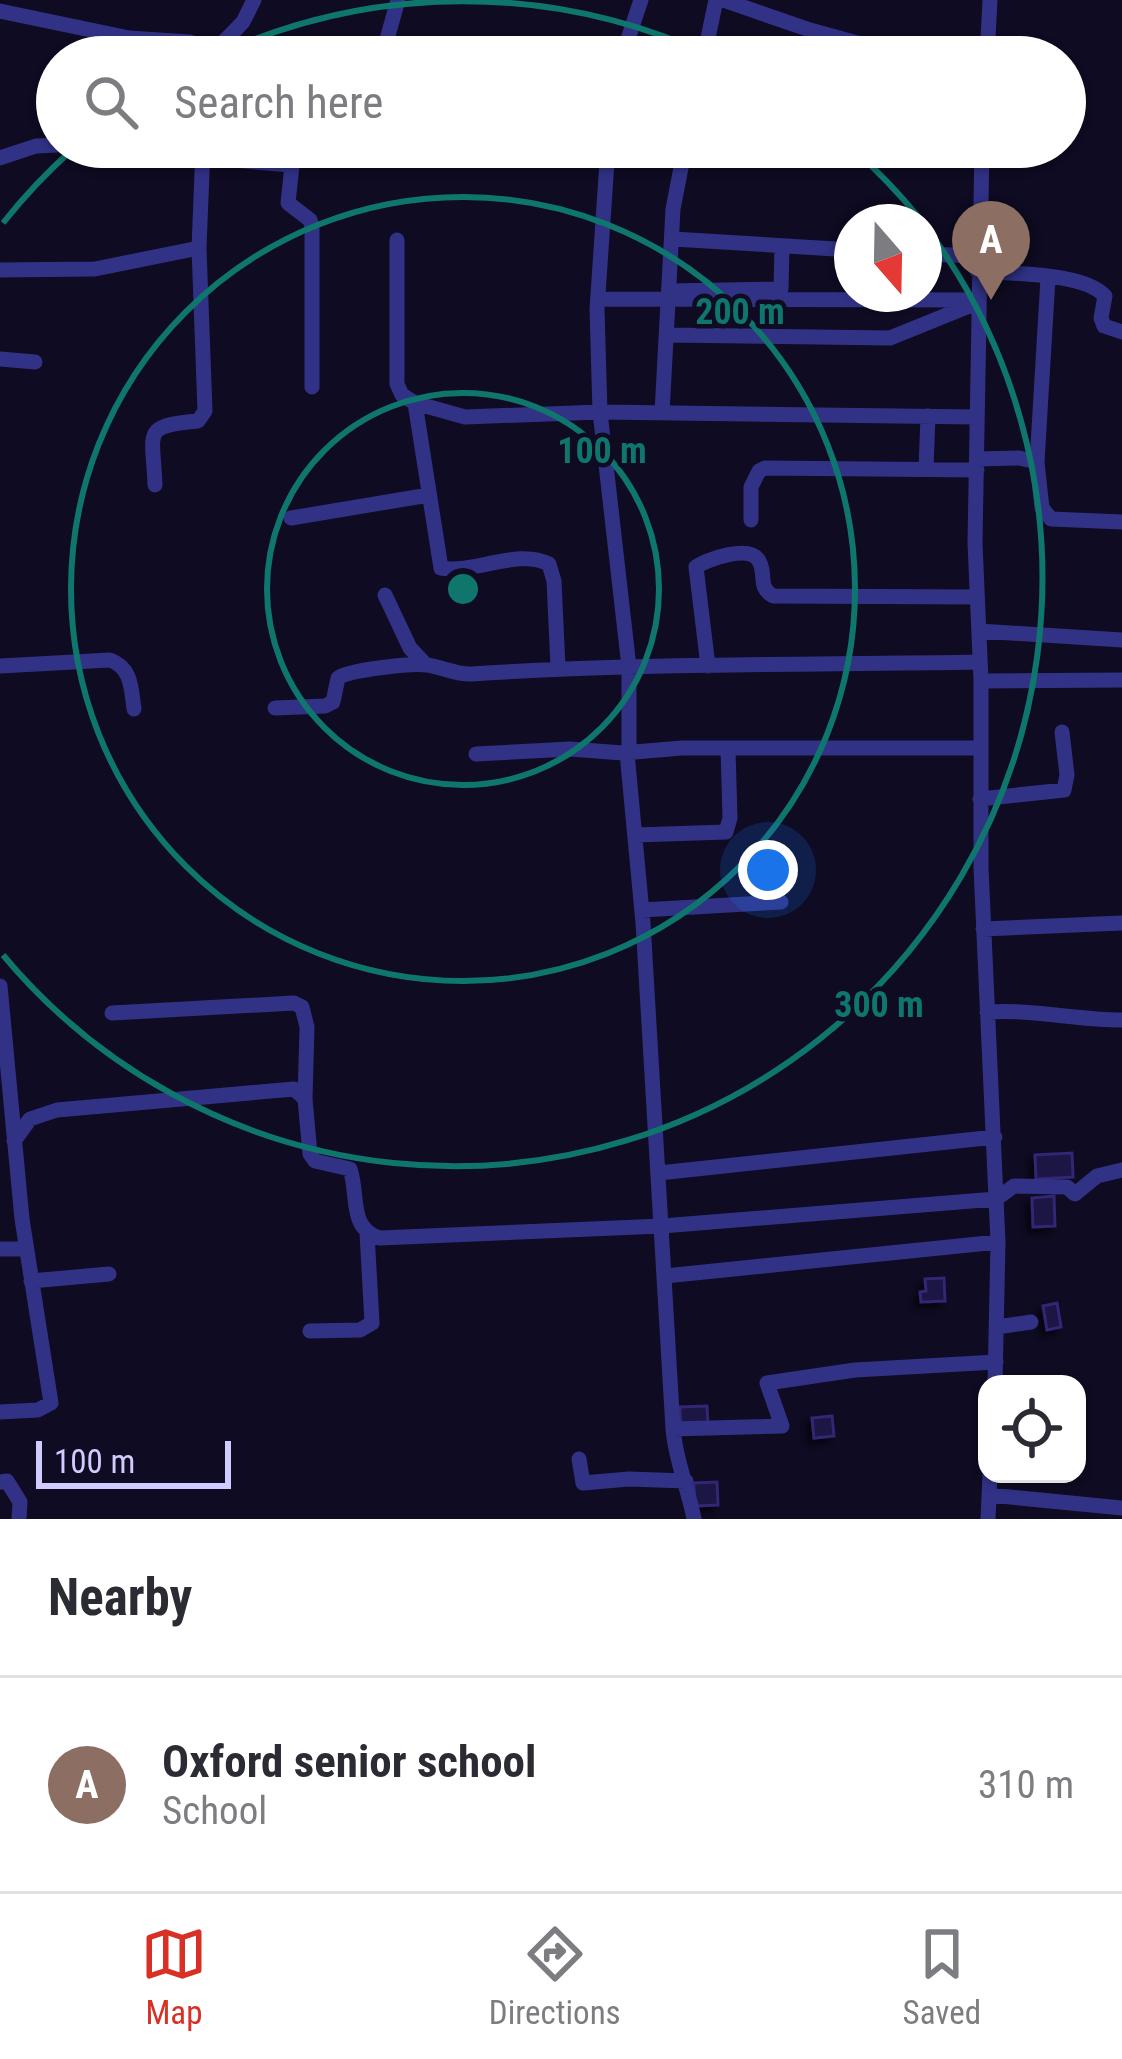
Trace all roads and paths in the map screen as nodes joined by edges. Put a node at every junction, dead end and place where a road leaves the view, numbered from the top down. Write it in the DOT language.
graph roads {
  1 [pos="254,0"];
  2 [pos="398,0"];
  3 [pos="641,0"];
  4 [pos="719,0"];
  5 [pos="990,0"];
  6 [pos="0,11"];
  7 [pos="119,36"];
  8 [pos="229,36"];
  9 [pos="388,36"];
  10 [pos="629,36"];
  11 [pos="710,36"];
  12 [pos="832,36"];
  13 [pos="988,36"];
  14 [pos="36,146"];
  15 [pos="0,158"];
  16 [pos="202,168"];
  17 [pos="292,168"];
  18 [pos="607,168"];
  19 [pos="681,168"];
  20 [pos="981,168"];
  21 [pos="673,239"];
  22 [pos="397,241"];
  23 [pos="782,247"];
  24 [pos="199,248"];
  25 [pos="834,249"];
  26 [pos="942,257"];
  27 [pos="977,263"];
  28 [pos="0,270"];
  29 [pos="1048,278"];
  30 [pos="669,296"];
  31 [pos="598,299"];
  32 [pos="976,301"];
  33 [pos="1122,332"];
  34 [pos="667,335"];
  35 [pos="0,359"];
  36 [pos="35,362"];
  37 [pos="312,387"];
  38 [pos="415,403"];
  39 [pos="600,412"];
  40 [pos="662,412"];
  41 [pos="928,416"];
  42 [pos="976,417"];
  43 [pos="1037,462"];
  44 [pos="977,465"];
  45 [pos="926,469"];
  46 [pos="155,485"];
  47 [pos="429,495"];
  48 [pos="291,518"];
  49 [pos="751,520"];
  50 [pos="1122,520"];
  51 [pos="385,595"];
  52 [pos="977,597"];
  53 [pos="979,632"];
  54 [pos="1122,640"];
  55 [pos="980,662"];
  56 [pos="426,665"];
  57 [pos="0,666"];
  58 [pos="708,666"];
  59 [pos="559,667"];
  60 [pos="629,667"];
  61 [pos="1122,680"];
  62 [pos="981,682"];
  63 [pos="275,708"];
  64 [pos="134,709"];
  65 [pos="1062,732"];
  66 [pos="981,748"];
  67 [pos="728,749"];
  68 [pos="630,752"];
  69 [pos="476,754"];
  70 [pos="980,799"];
  71 [pos="635,835"];
  72 [pos="781,902"];
  73 [pos="642,910"];
  74 [pos="1122,923"];
  75 [pos="983,929"];
  76 [pos="0,986"];
  77 [pos="987,1012"];
  78 [pos="112,1013"];
  79 [pos="1122,1021"];
  80 [pos="305,1099"];
  81 [pos="994,1137"];
  82 [pos="14,1141"];
  83 [pos="1122,1170"];
  84 [pos="659,1173"];
  85 [pos="996,1198"];
  86 [pos="662,1226"];
  87 [pos="367,1232"];
  88 [pos="998,1242"];
  89 [pos="26,1249"];
  90 [pos="0,1250"];
  91 [pos="109,1274"];
  92 [pos="665,1276"];
  93 [pos="31,1281"];
  94 [pos="1031,1322"];
  95 [pos="997,1327"];
  96 [pos="310,1331"];
  97 [pos="996,1362"];
  98 [pos="995,1375"];
  99 [pos="0,1412"];
  100 [pos="673,1429"];
  101 [pos="579,1459"];
  102 [pos="686,1481"];
  103 [pos="0,1482"];
  104 [pos="990,1483"];
  105 [pos="989,1495"];
  106 [pos="1122,1508"];
  107 [pos="19,1519"];
  108 [pos="694,1519"];
  109 [pos="988,1519"];
  1 -- 8 [label="street"];
  2 -- 9 [label="street"];
  3 -- 10 [label="street"];
  4 -- 11 [label="street"];
  4 -- 12 [label="street"];
  5 -- 13 [label="street"];
  6 -- 7 [label="street"];
  14 -- 15 [label="street"];
  16 -- 24 [label="street"];
  17 -- 37 [label="street"];
  18 -- 31 [label="street"];
  19 -- 21 [label="street"];
  20 -- 27 [label="street"];
  21 -- 23 [label="street"];
  21 -- 30 [label="street"];
  22 -- 38 [label="street"];
  23 -- 25 [label="street"];
  23 -- 30 [label="street"];
  24 -- 28 [label="street"];
  24 -- 46 [label="street"];
  26 -- 27 [label="street"];
  27 -- 29 [label="street"];
  27 -- 32 [label="street"];
  29 -- 33 [label="street"];
  29 -- 43 [label="street"];
  30 -- 31 [label="street"];
  30 -- 32 [label="street"];
  30 -- 34 [label="street"];
  31 -- 39 [label="street"];
  32 -- 34 [label="street"];
  32 -- 42 [label="street"];
  34 -- 40 [label="street"];
  35 -- 36 [label="street"];
  38 -- 39 [label="street"];
  38 -- 47 [label="street"];
  39 -- 40 [label="street"];
  39 -- 60 [label="street"];
  40 -- 41 [label="street"];
  41 -- 42 [label="street"];
  41 -- 45 [label="street"];
  42 -- 44 [label="street"];
  43 -- 44 [label="street"];
  43 -- 50 [label="street"];
  44 -- 45 [label="street"];
  44 -- 52 [label="street"];
  45 -- 49 [label="street"];
  47 -- 48 [label="street"];
  47 -- 59 [label="street"];
  51 -- 56 [label="street"];
  52 -- 53 [label="street"];
  52 -- 58 [label="street"];
  53 -- 54 [label="street"];
  53 -- 55 [label="street"];
  55 -- 58 [label="street"];
  55 -- 62 [label="street"];
  56 -- 59 [label="street"];
  56 -- 63 [label="street"];
  57 -- 64 [label="street"];
  58 -- 60 [label="street"];
  59 -- 60 [label="street"];
  60 -- 68 [label="street"];
  61 -- 62 [label="street"];
  62 -- 66 [label="street"];
  65 -- 70 [label="street"];
  66 -- 67 [label="street"];
  66 -- 70 [label="street"];
  67 -- 68 [label="street"];
  67 -- 71 [label="street"];
  68 -- 69 [label="street"];
  68 -- 71 [label="street"];
  70 -- 75 [label="street"];
  71 -- 73 [label="street"];
  72 -- 73 [label="street"];
  73 -- 84 [label="street"];
  74 -- 75 [label="street"];
  75 -- 77 [label="street"];
  76 -- 82 [label="street"];
  77 -- 79 [label="street"];
  77 -- 81 [label="street"];
  78 -- 80 [label="street"];
  80 -- 82 [label="street"];
  80 -- 87 [label="street"];
  81 -- 84 [label="street"];
  81 -- 85 [label="street"];
  82 -- 89 [label="street"];
  83 -- 85 [label="street"];
  84 -- 86 [label="street"];
  85 -- 86 [label="street"];
  85 -- 88 [label="street"];
  86 -- 87 [label="street"];
  86 -- 92 [label="street"];
  87 -- 96 [label="street"];
  88 -- 92 [label="street"];
  88 -- 95 [label="street"];
  89 -- 90 [label="street"];
  89 -- 93 [label="street"];
  91 -- 93 [label="street"];
  92 -- 100 [label="street"];
  93 -- 99 [label="street"];
  94 -- 95 [label="street"];
  95 -- 97 [label="street"];
  97 -- 98 [label="street"];
  97 -- 100 [label="street"];
  100 -- 102 [label="street"];
  101 -- 102 [label="street"];
  102 -- 108 [label="street"];
  103 -- 107 [label="street"];
  104 -- 105 [label="street"];
  105 -- 106 [label="street"];
  105 -- 109 [label="street"];
}
